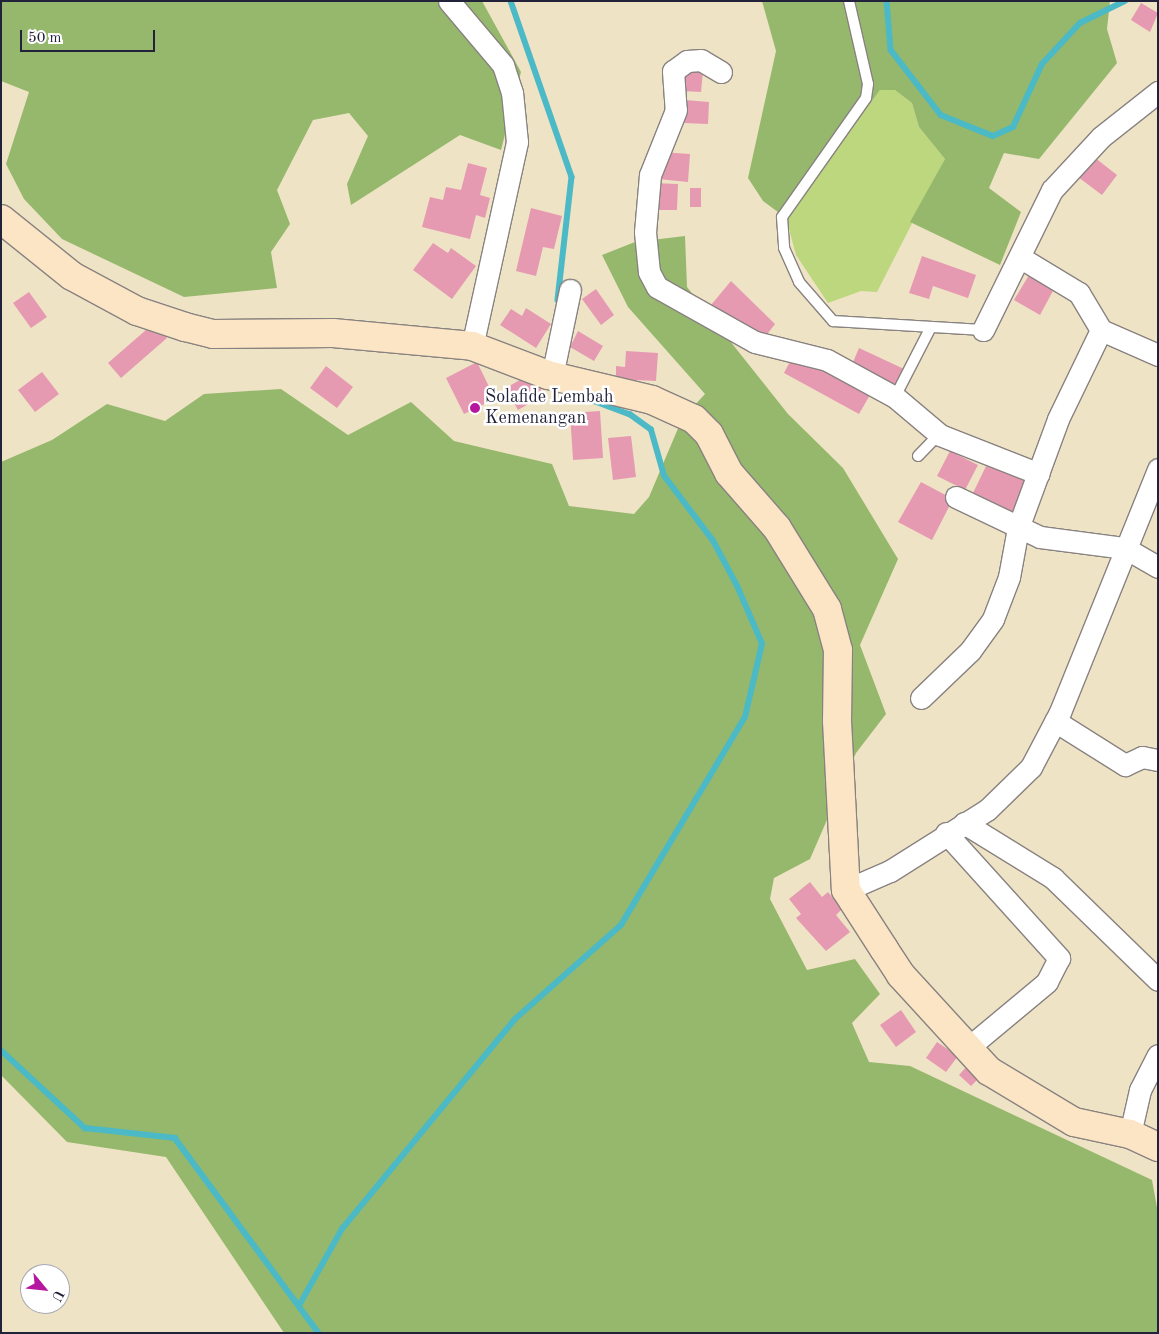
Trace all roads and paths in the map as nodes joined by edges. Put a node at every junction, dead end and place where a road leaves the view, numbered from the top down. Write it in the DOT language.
graph roads {
  1 [pos="449,1"];
  2 [pos="849,1"];
  3 [pos="721,72"];
  4 [pos="1158,92"];
  5 [pos="1,220"];
  6 [pos="1021,258"];
  7 [pos="570,290"];
  8 [pos="930,329"];
  9 [pos="983,330"];
  10 [pos="1101,330"];
  11 [pos="472,346"];
  12 [pos="1158,355"];
  13 [pos="545,374"];
  14 [pos="895,397"];
  15 [pos="939,434"];
  16 [pos="918,456"];
  17 [pos="1158,469"];
  18 [pos="1039,474"];
  19 [pos="956,497"];
  20 [pos="1018,528"];
  21 [pos="1125,548"];
  22 [pos="1158,567"];
  23 [pos="920,698"];
  24 [pos="1055,721"];
  25 [pos="1158,760"];
  26 [pos="955,828"];
  27 [pos="846,890"];
  28 [pos="1158,980"];
  29 [pos="969,1047"];
  30 [pos="1158,1055"];
  31 [pos="1130,1134"];
  32 [pos="1158,1147"];
  1 -- 11 [label="street"];
  2 -- 8 [label="lane"];
  3 -- 14 [label="street"];
  4 -- 6 [label="street"];
  5 -- 11 [label="street"];
  6 -- 9 [label="street"];
  6 -- 10 [label="street"];
  7 -- 13 [label="street"];
  8 -- 9 [label="lane"];
  8 -- 14 [label="lane"];
  10 -- 12 [label="street"];
  10 -- 18 [label="street"];
  11 -- 13 [label="street"];
  13 -- 27 [label="street"];
  14 -- 15 [label="street"];
  15 -- 16 [label="lane"];
  15 -- 18 [label="street"];
  17 -- 21 [label="street"];
  18 -- 20 [label="street"];
  19 -- 20 [label="street"];
  20 -- 21 [label="street"];
  20 -- 23 [label="street"];
  21 -- 22 [label="street"];
  21 -- 24 [label="street"];
  24 -- 25 [label="street"];
  24 -- 26 [label="street"];
  26 -- 27 [label="street"];
  26 -- 28 [label="street"];
  26 -- 29 [label="street"];
  27 -- 29 [label="street"];
  29 -- 31 [label="street"];
  30 -- 31 [label="street"];
  31 -- 32 [label="street"];
}
